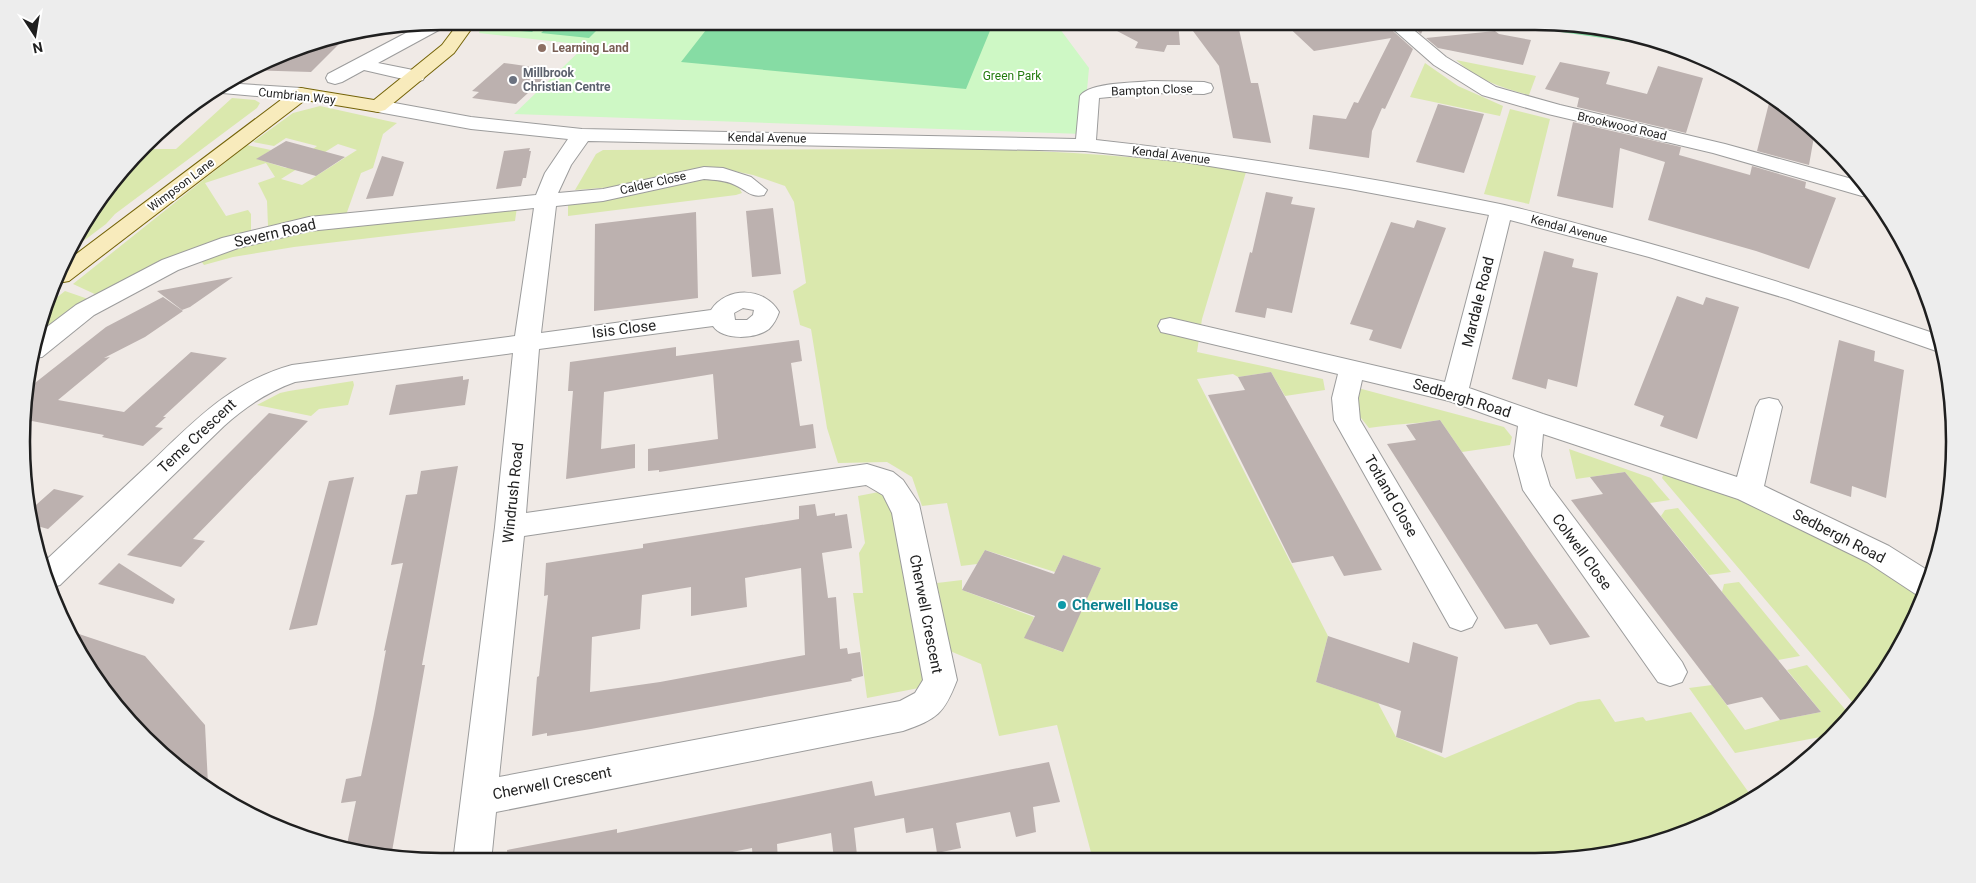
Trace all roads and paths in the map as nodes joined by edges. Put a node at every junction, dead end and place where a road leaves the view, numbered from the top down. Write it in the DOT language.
graph roads {
  1 [pos="462,30"];
  2 [pos="1403,30"];
  3 [pos="424,31"];
  4 [pos="362,64"];
  5 [pos="416,76"];
  6 [pos="335,78"];
  7 [pos="1204,88"];
  8 [pos="230,89"];
  9 [pos="301,94"];
  10 [pos="378,106"];
  11 [pos="582,135"];
  12 [pos="1085,146"];
  13 [pos="1858,188"];
  14 [pos="756,190"];
  15 [pos="546,199"];
  16 [pos="1501,211"];
  17 [pos="66,272"];
  18 [pos="721,317"];
  19 [pos="1170,326"];
  20 [pos="528,341"];
  21 [pos="1934,342"];
  22 [pos="42,343"];
  23 [pos="1352,368"];
  24 [pos="1455,393"];
  25 [pos="1769,407"];
  26 [pos="1533,420"];
  27 [pos="1748,491"];
  28 [pos="510,528"];
  29 [pos="52,573"];
  30 [pos="1921,582"];
  31 [pos="1461,618"];
  32 [pos="1670,672"];
  33 [pos="479,798"];
  34 [pos="473,853"];
  1 -- 5 [label="street"];
  2 -- 13 [label="street, Brookwood Road"];
  3 -- 4 [label="street"];
  4 -- 5 [label="street"];
  4 -- 6 [label="street"];
  5 -- 10 [label="street"];
  7 -- 12 [label="street, Bampton Close"];
  8 -- 9 [label="street, Cumbrian Way"];
  9 -- 10 [label="street, Cumbrian Way"];
  9 -- 17 [label="street, Wimpson Lane"];
  10 -- 11 [label="street, Kendal Avenue"];
  11 -- 12 [label="street, Kendal Avenue"];
  11 -- 15 [label="street, Windrush Road"];
  12 -- 16 [label="street, Kendal Avenue"];
  14 -- 15 [label="street, Calder Close"];
  15 -- 20 [label="street, Windrush Road"];
  15 -- 22 [label="street, Severn Road"];
  16 -- 21 [label="street, Kendal Avenue"];
  16 -- 24 [label="street, Mardale Road"];
  18 -- 20 [label="street, Isis Close"];
  19 -- 23 [label="street, Sedbergh Road"];
  20 -- 28 [label="street, Windrush Road"];
  20 -- 29 [label="street, Teme Crescent"];
  23 -- 24 [label="street, Sedbergh Road"];
  23 -- 31 [label="street, Totland Close"];
  24 -- 26 [label="street, Sedbergh Road"];
  25 -- 27 [label="street"];
  26 -- 27 [label="street, Sedbergh Road"];
  26 -- 32 [label="street, Colwell Close"];
  27 -- 30 [label="street, Sedbergh Road"];
  28 -- 33 [label="street, Windrush Road"];
  28 -- 33 [label="street, Cherwell Crescent"];
  33 -- 34 [label="street, Windrush Road"];
}
